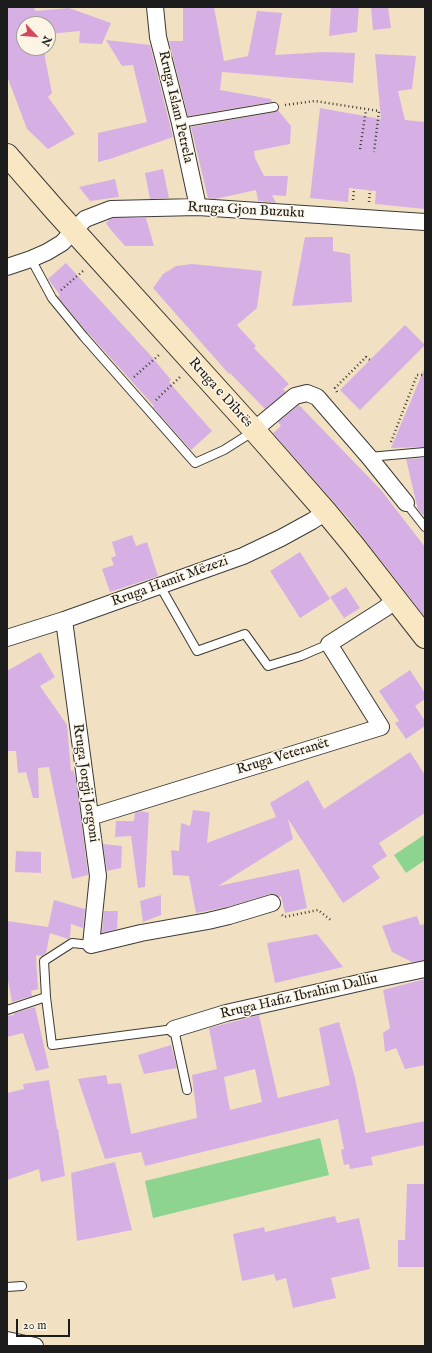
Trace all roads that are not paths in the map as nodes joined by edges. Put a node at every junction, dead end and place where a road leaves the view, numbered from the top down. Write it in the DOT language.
graph roads {
  1 [pos="155,7"];
  2 [pos="274,107"];
  3 [pos="180,123"];
  4 [pos="7,155"];
  5 [pos="198,207"];
  6 [pos="425,222"];
  7 [pos="73,231"];
  8 [pos="31,259"];
  9 [pos="7,267"];
  10 [pos="254,430"];
  11 [pos="425,452"];
  12 [pos="369,457"];
  13 [pos="406,503"];
  14 [pos="326,512"];
  15 [pos="425,527"];
  16 [pos="160,586"];
  17 [pos="396,600"];
  18 [pos="64,620"];
  19 [pos="425,637"];
  20 [pos="7,638"];
  21 [pos="329,644"];
  22 [pos="90,817"];
  23 [pos="272,903"];
  24 [pos="92,945"];
  25 [pos="425,969"];
  26 [pos="46,997"];
  27 [pos="7,1010"];
  28 [pos="174,1029"];
  29 [pos="187,1090"];
  30 [pos="22,1286"];
  31 [pos="7,1287"];
  32 [pos="7,1340"];
  33 [pos="35,1346"];
  1 -- 3 [label="street, Rruga Islam Petrela"];
  2 -- 3 [label="lane"];
  3 -- 5 [label="street, Rruga Islam Petrela"];
  4 -- 7 [label="main road, Rruga e Dibrës"];
  5 -- 6 [label="street, Rruga Gjon Buzuku"];
  5 -- 7 [label="street, Rruga Gjon Buzuku"];
  7 -- 8 [label="street, Rruga Gjon Buzuku"];
  7 -- 10 [label="main road, Rruga e Dibrës"];
  8 -- 9 [label="street, Rruga Gjon Buzuku"];
  8 -- 10 [label="lane"];
  10 -- 12 [label="street"];
  10 -- 14 [label="main road, Rruga e Dibrës"];
  11 -- 12 [label="lane"];
  12 -- 13 [label="street"];
  13 -- 15 [label="lane"];
  14 -- 16 [label="street, Rruga Hamit Mëzezi"];
  14 -- 17 [label="main road, Rruga e Dibrës"];
  16 -- 18 [label="street, Rruga Hamit Mëzezi"];
  16 -- 21 [label="lane"];
  17 -- 19 [label="main road, Rruga e Dibrës"];
  17 -- 21 [label="street"];
  18 -- 20 [label="street, Rruga Hamit Mëzezi"];
  18 -- 22 [label="street, Rruga Jorgji Jorgoni"];
  21 -- 22 [label="street, Rruga Veteranët"];
  22 -- 24 [label="street, Rruga Jorgji Jorgoni"];
  23 -- 24 [label="street"];
  24 -- 26 [label="lane"];
  25 -- 28 [label="street, Rruga Hafiz Ibrahim Dalliu"];
  26 -- 27 [label="lane"];
  26 -- 28 [label="lane"];
  28 -- 29 [label="lane"];
  30 -- 31 [label="lane"];
  32 -- 33 [label="street"];
}
